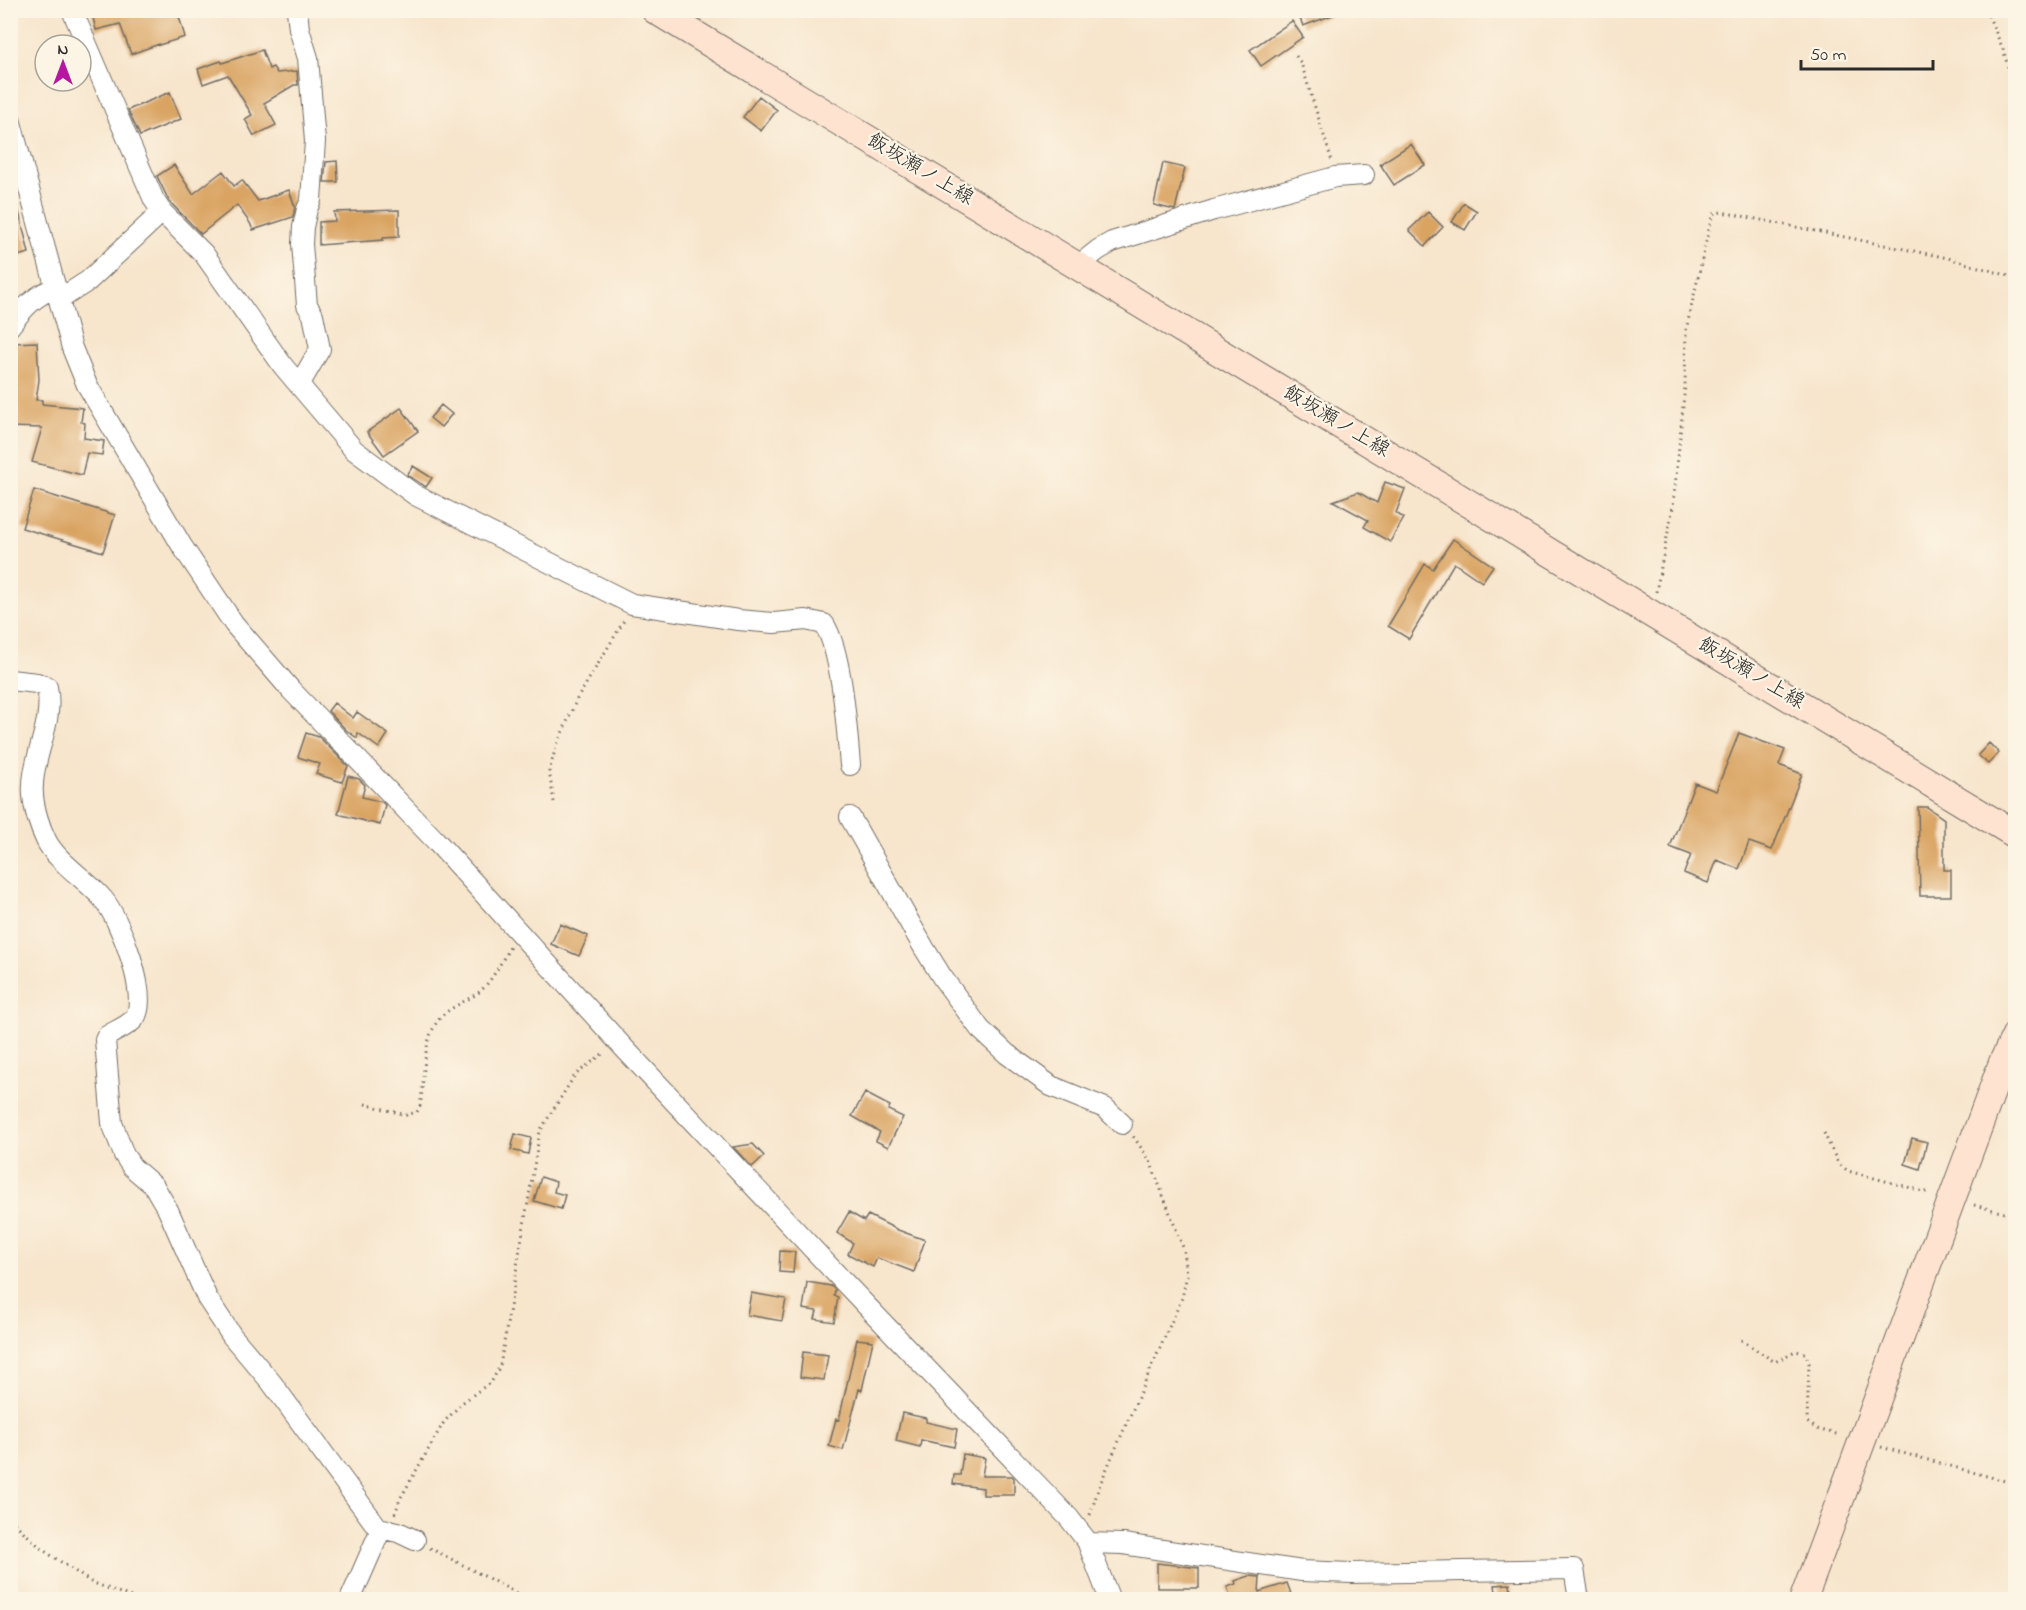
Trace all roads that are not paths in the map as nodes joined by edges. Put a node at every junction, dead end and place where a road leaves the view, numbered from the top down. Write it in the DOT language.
graph roads {
  1 [pos="72,10"];
  2 [pos="297,10"];
  3 [pos="655,10"];
  4 [pos="10,119"];
  5 [pos="1364,175"];
  6 [pos="18,177"];
  7 [pos="162,212"];
  8 [pos="1078,266"];
  9 [pos="58,294"];
  10 [pos="10,326"];
  11 [pos="299,385"];
  12 [pos="10,680"];
  13 [pos="849,765"];
  14 [pos="850,817"];
  15 [pos="2016,835"];
  16 [pos="2016,1034"];
  17 [pos="1122,1124"];
  18 [pos="386,1529"];
  19 [pos="1084,1537"];
  20 [pos="415,1540"];
  21 [pos="350,1599"];
  22 [pos="1110,1599"];
  23 [pos="1579,1599"];
  24 [pos="1803,1599"];
  1 -- 7 [label="street"];
  2 -- 11 [label="street"];
  3 -- 8 [label="main road, 飯坂瀬ノ上線"];
  4 -- 6 [label="street"];
  5 -- 8 [label="street"];
  6 -- 9 [label="street"];
  7 -- 9 [label="street"];
  7 -- 11 [label="street"];
  8 -- 15 [label="main road, 飯坂瀬ノ上線"];
  9 -- 10 [label="street"];
  9 -- 19 [label="street"];
  11 -- 13 [label="street"];
  12 -- 18 [label="street"];
  14 -- 17 [label="street"];
  16 -- 24 [label="main road"];
  18 -- 20 [label="street"];
  18 -- 21 [label="street"];
  19 -- 22 [label="street"];
  19 -- 23 [label="street"];
}
